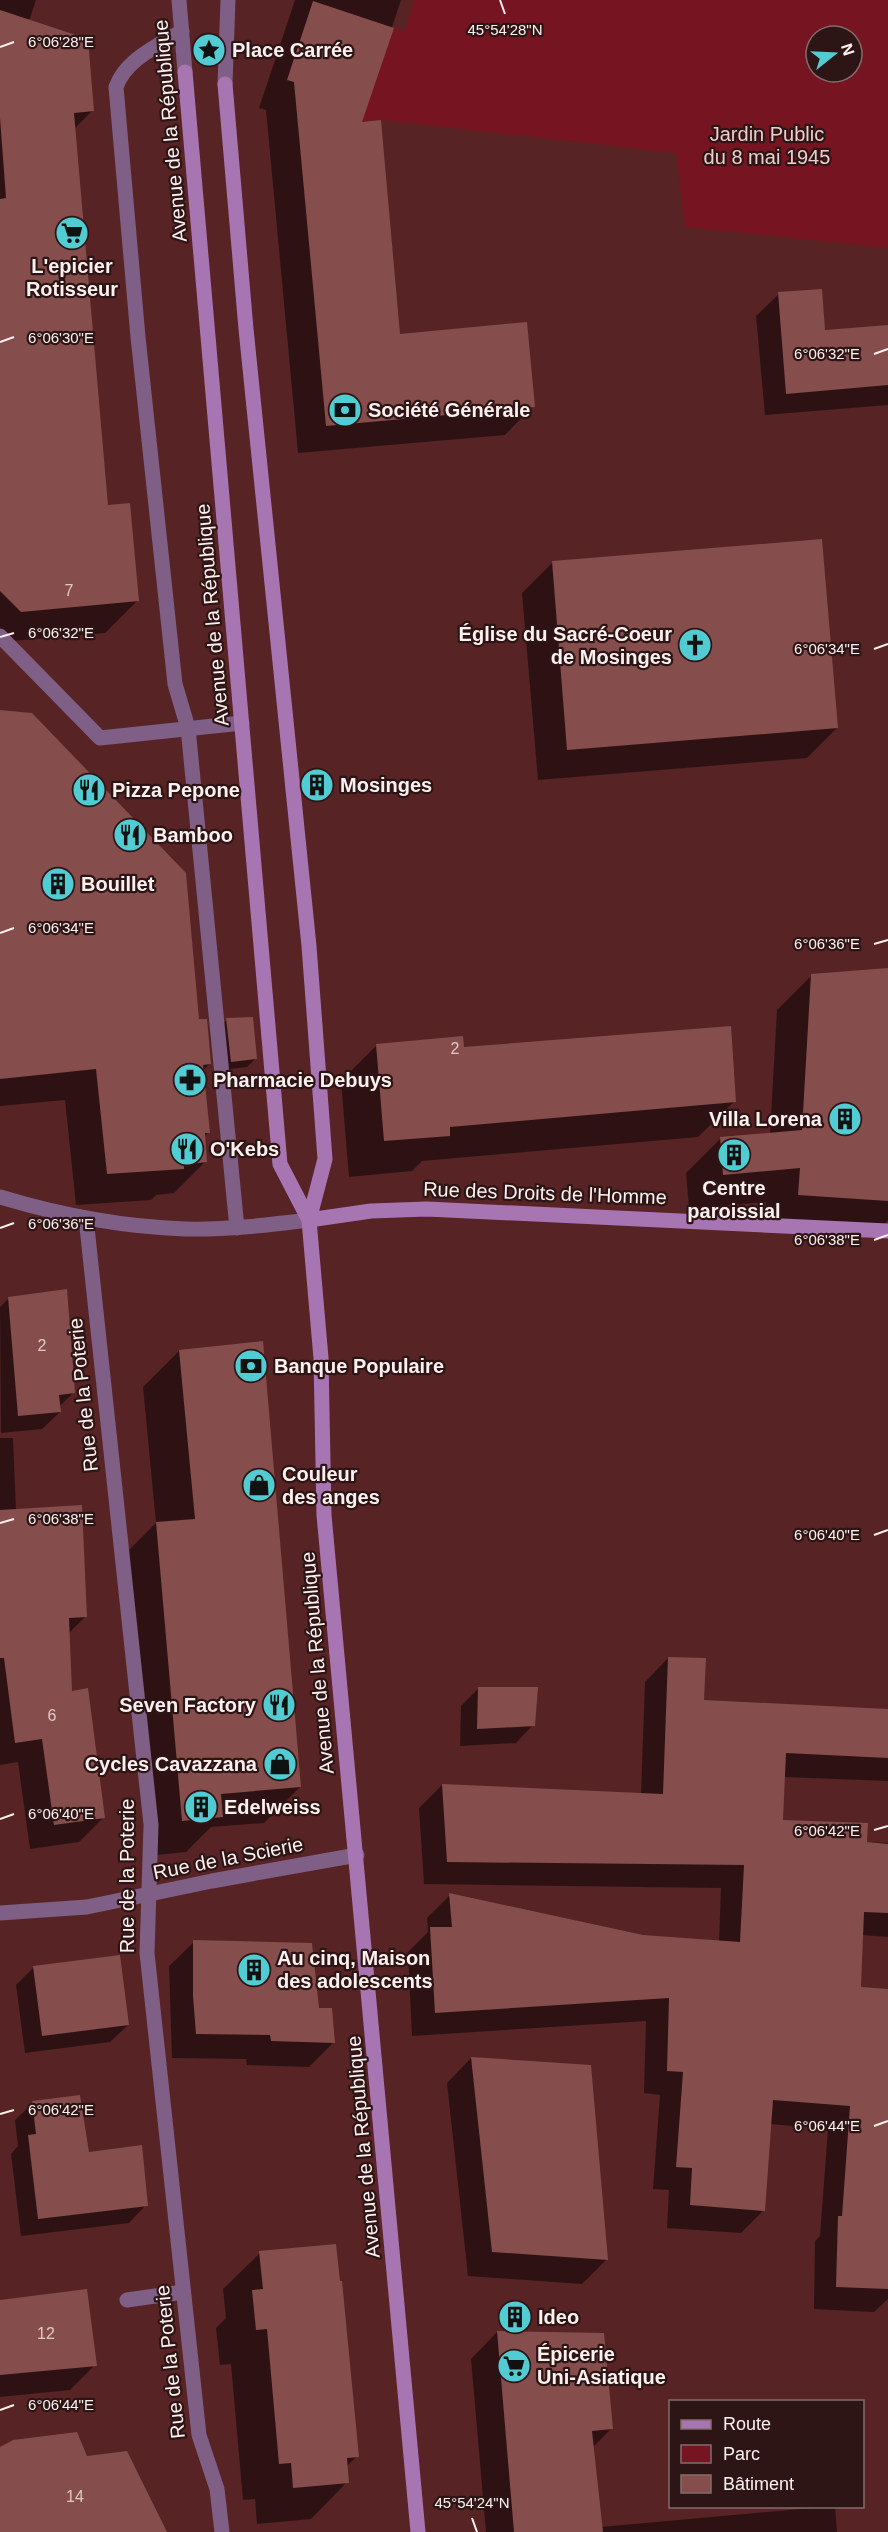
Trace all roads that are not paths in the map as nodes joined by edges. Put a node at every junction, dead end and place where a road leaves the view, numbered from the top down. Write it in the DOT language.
graph roads {
  1 [pos="179,0"];
  2 [pos="228,0"];
  3 [pos="182,31"];
  4 [pos="186,72"];
  5 [pos="225,84"];
  6 [pos="0,636"];
  7 [pos="242,723"];
  8 [pos="188,728"];
  9 [pos="0,1197"];
  10 [pos="86,1218"];
  11 [pos="309,1220"];
  12 [pos="237,1228"];
  13 [pos="888,1231"];
  14 [pos="357,1856"];
  15 [pos="149,1895"];
  16 [pos="0,1913"];
  17 [pos="183,2292"];
  18 [pos="127,2300"];
  19 [pos="222,2532"];
  20 [pos="418,2532"];
  1 -- 3 [label="street, Avenue de la République"];
  2 -- 5 [label="street, Avenue de la République"];
  3 -- 4 [label="street, Avenue de la République"];
  3 -- 8 [label="street"];
  4 -- 7 [label="main road, Avenue de la République"];
  5 -- 11 [label="main road, Avenue de la République"];
  6 -- 8 [label="street"];
  7 -- 8 [label="street"];
  7 -- 11 [label="main road, Avenue de la République"];
  8 -- 12 [label="street"];
  9 -- 10 [label="street"];
  10 -- 12 [label="street"];
  10 -- 15 [label="street, Rue de la Poterie"];
  11 -- 12 [label="street"];
  11 -- 13 [label="main road, Rue des Droits de l'Homme"];
  11 -- 14 [label="main road, Avenue de la République"];
  14 -- 15 [label="street, Rue de la Scierie"];
  14 -- 20 [label="main road, Avenue de la République"];
  15 -- 16 [label="street, Rue de la Scierie"];
  15 -- 17 [label="street, Rue de la Poterie"];
  17 -- 18 [label="street"];
  17 -- 19 [label="street, Rue de la Poterie"];
}
